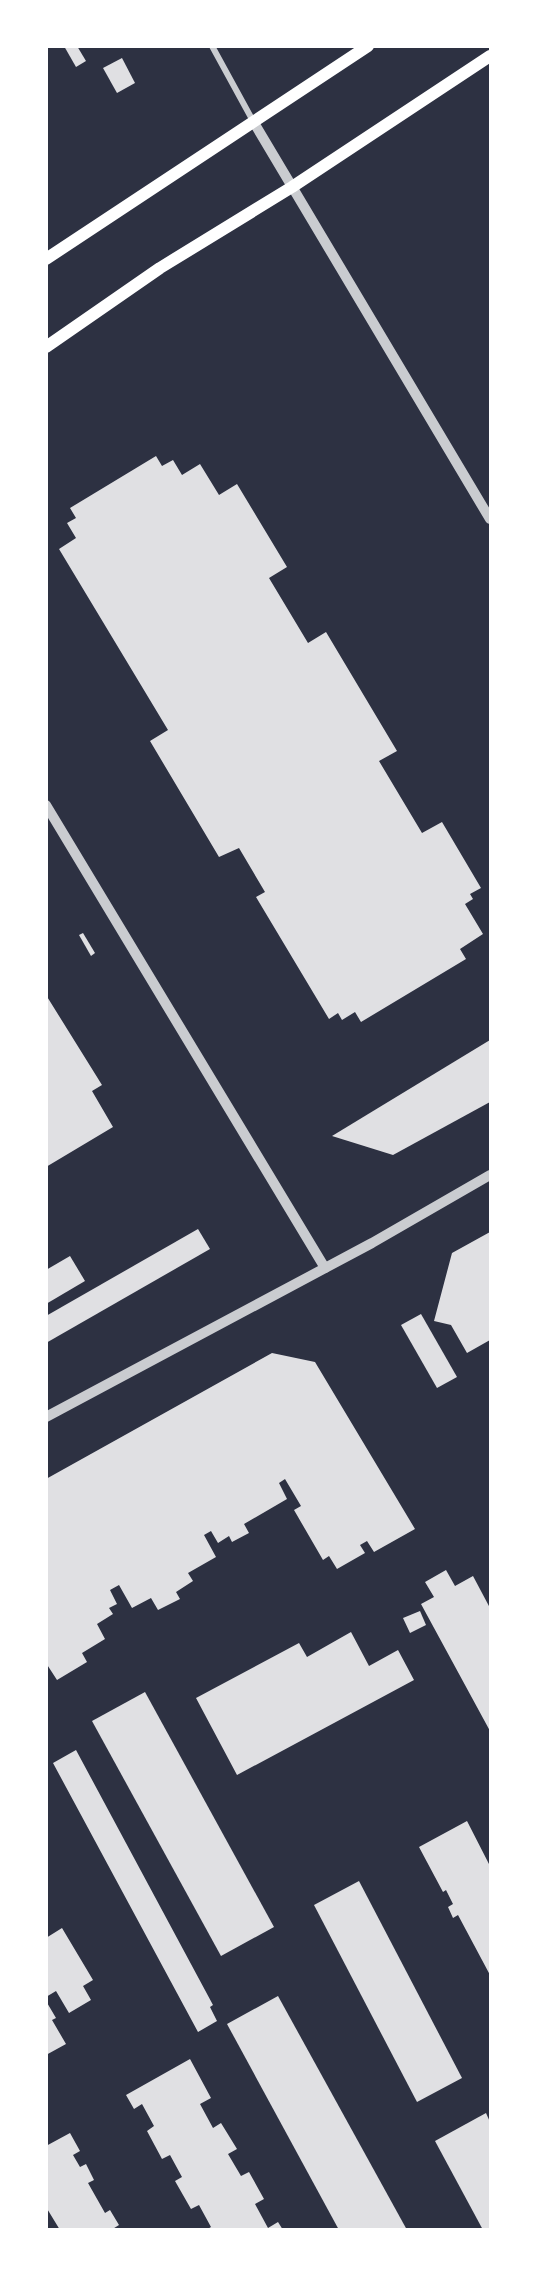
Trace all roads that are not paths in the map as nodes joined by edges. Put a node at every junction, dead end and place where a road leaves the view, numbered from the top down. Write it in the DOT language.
graph roads {
  1 [pos="212,46"];
  2 [pos="368,46"];
  3 [pos="490,56"];
  4 [pos="253,121"];
  5 [pos="292,187"];
  6 [pos="46,260"];
  7 [pos="46,347"];
  8 [pos="490,519"];
  9 [pos="46,805"];
  10 [pos="490,1175"];
  11 [pos="325,1268"];
  12 [pos="46,1417"];
  1 -- 4 [label="street"];
  2 -- 4 [label="main road"];
  3 -- 5 [label="main road"];
  4 -- 5 [label="street"];
  4 -- 6 [label="main road"];
  5 -- 7 [label="main road"];
  5 -- 8 [label="street"];
  9 -- 11 [label="street"];
  10 -- 11 [label="street"];
  11 -- 12 [label="street"];
}
